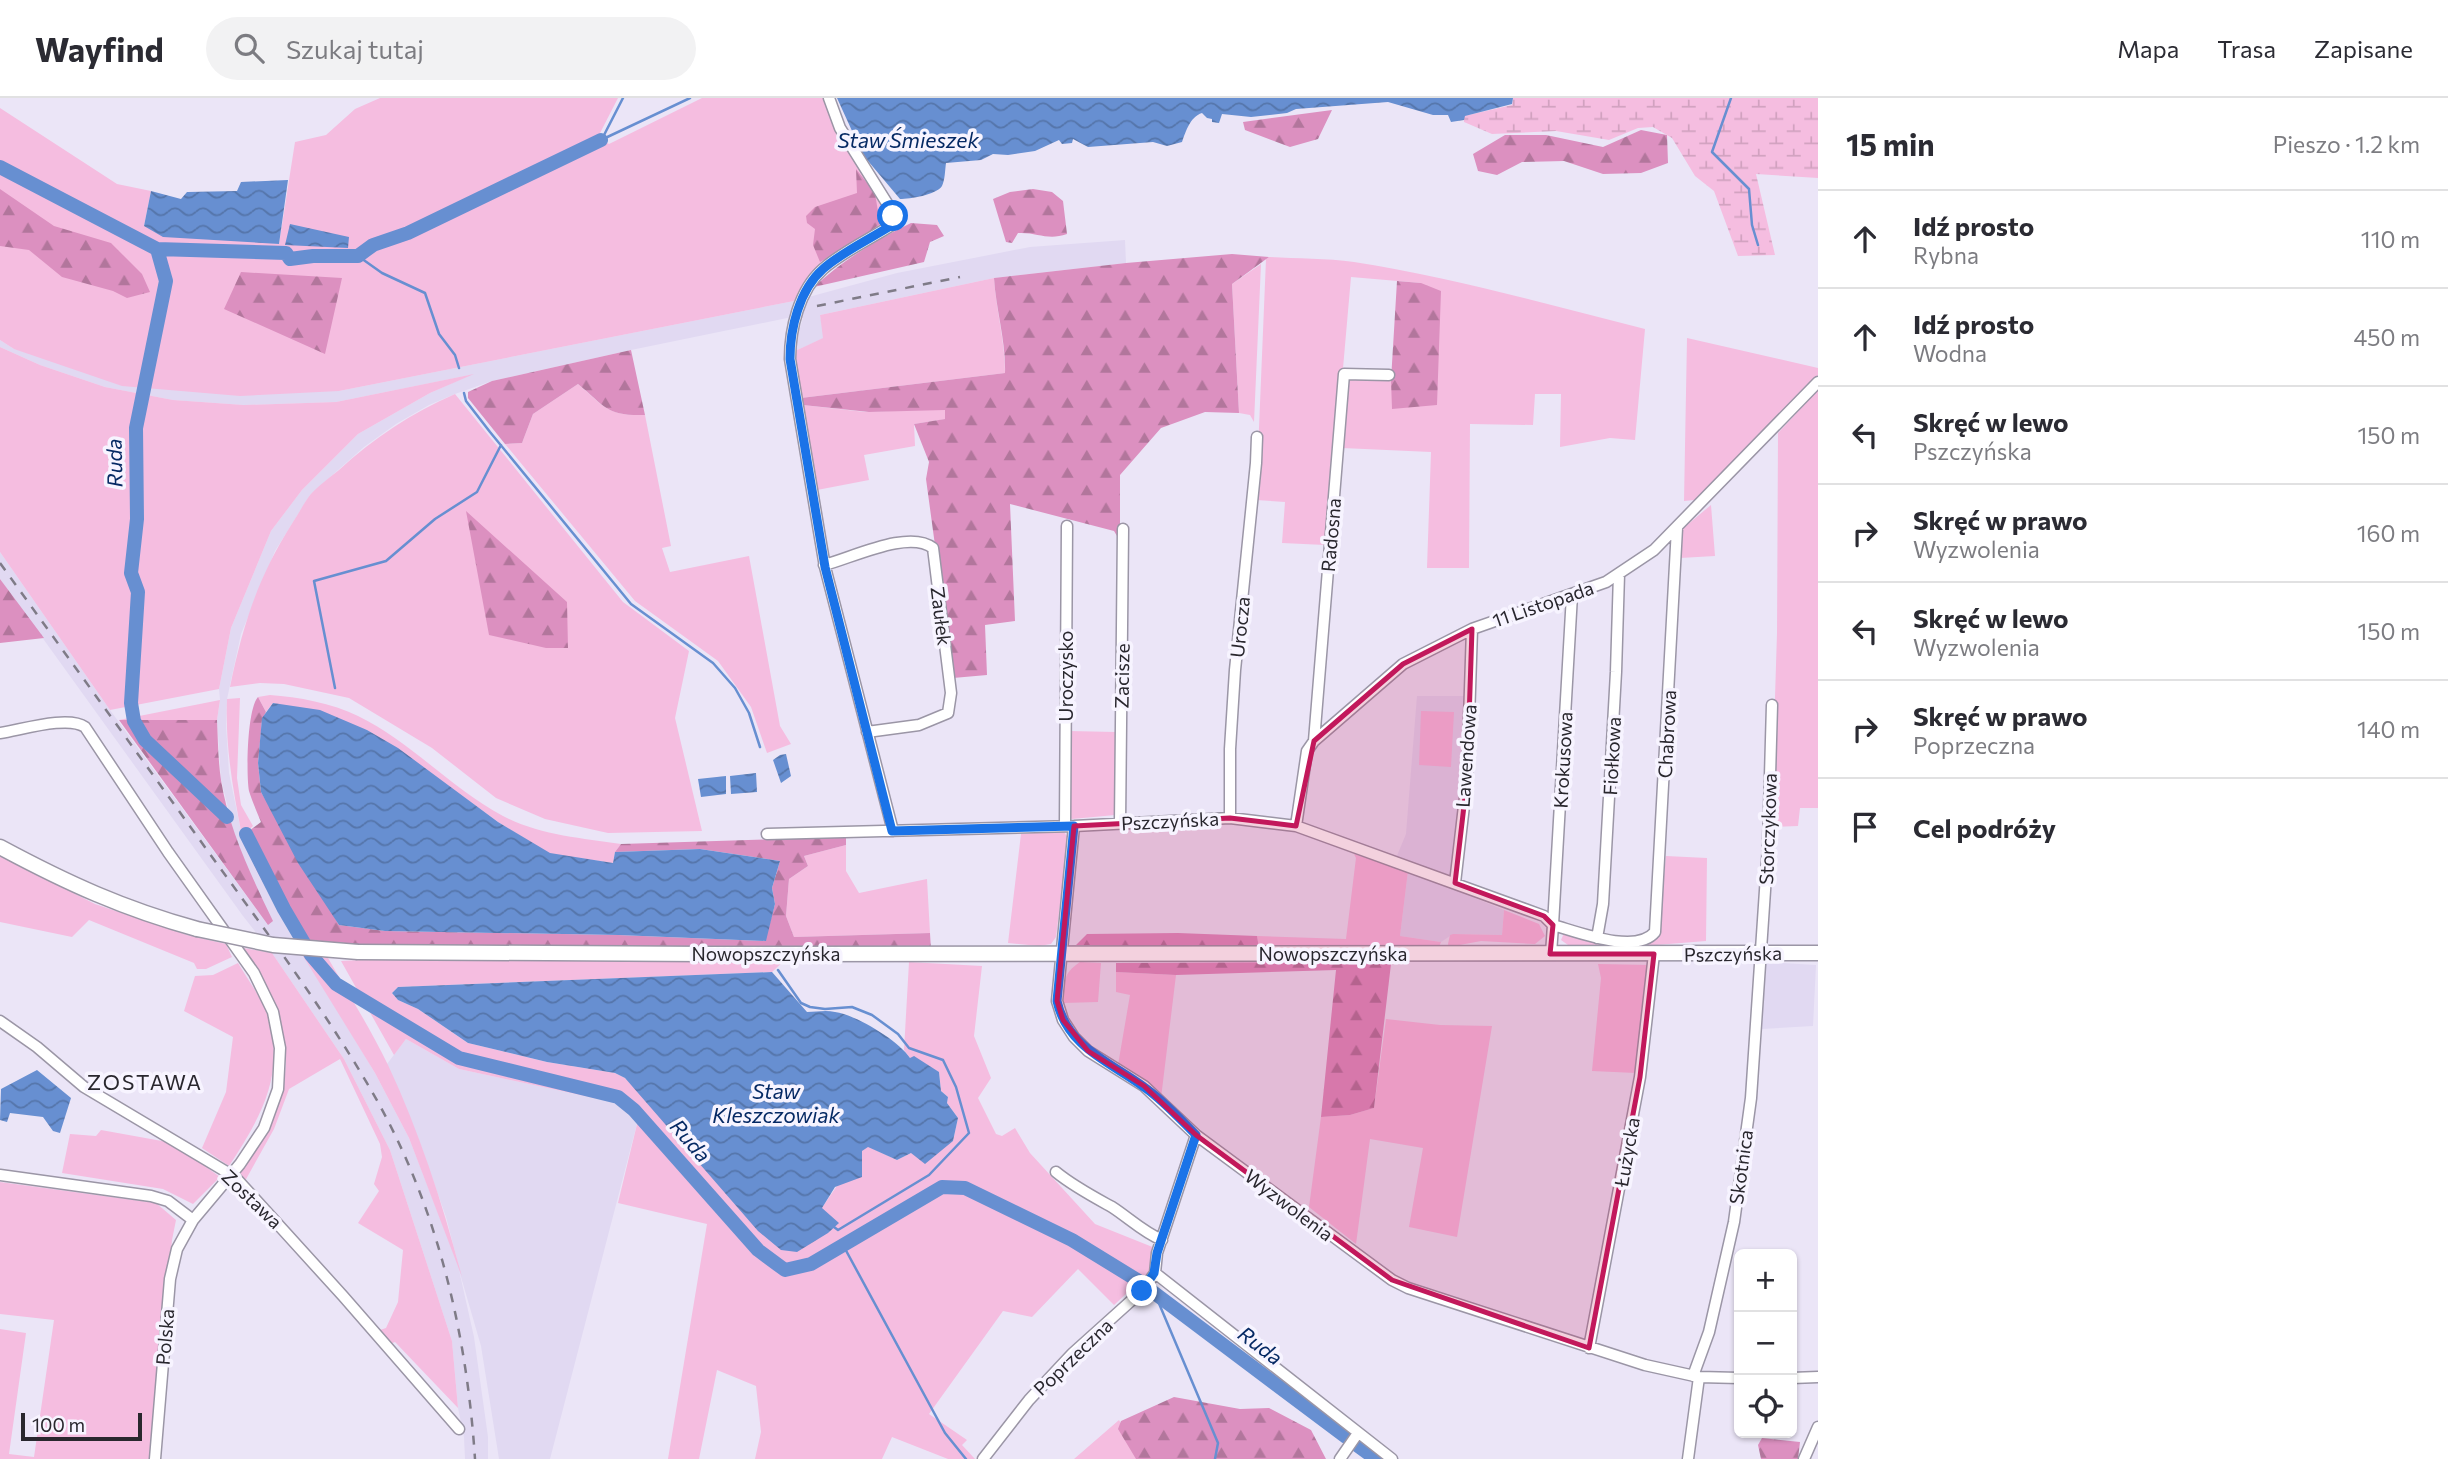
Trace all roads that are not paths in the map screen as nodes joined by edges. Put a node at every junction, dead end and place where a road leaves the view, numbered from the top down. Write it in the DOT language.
graph roads {
  1 [pos="829,98"];
  2 [pos="1389,375"];
  3 [pos="1818,383"];
  4 [pos="1257,437"];
  5 [pos="1067,526"];
  6 [pos="1677,528"];
  7 [pos="1124,529"];
  8 [pos="824,565"];
  9 [pos="1619,574"];
  10 [pos="1572,595"];
  11 [pos="1472,629"];
  12 [pos="1772,705"];
  13 [pos="0,733"];
  14 [pos="867,733"];
  15 [pos="1314,741"];
  16 [pos="1230,818"];
  17 [pos="1120,823"];
  18 [pos="1070,826"];
  19 [pos="1296,826"];
  20 [pos="892,831"];
  21 [pos="767,834"];
  22 [pos="0,847"];
  23 [pos="1455,883"];
  24 [pos="1553,925"];
  25 [pos="1597,937"];
  26 [pos="1650,939"];
  27 [pos="1762,953"];
  28 [pos="1818,953"];
  29 [pos="1061,954"];
  30 [pos="1551,954"];
  31 [pos="1654,954"];
  32 [pos="0,1021"];
  33 [pos="1196,1135"];
  34 [pos="1056,1172"];
  35 [pos="0,1175"];
  36 [pos="231,1175"];
  37 [pos="193,1220"];
  38 [pos="1162,1240"];
  39 [pos="1154,1273"];
  40 [pos="1589,1348"];
  41 [pos="1696,1376"];
  42 [pos="1818,1377"];
  43 [pos="1734,1378"];
  44 [pos="1797,1378"];
  45 [pos="1818,1427"];
  46 [pos="459,1429"];
  47 [pos="1358,1433"];
  48 [pos="155,1459"];
  49 [pos="983,1459"];
  50 [pos="1340,1459"];
  51 [pos="1392,1459"];
  52 [pos="1688,1459"];
  53 [pos="1804,1459"];
  1 -- 8 [label="street"];
  2 -- 15 [label="street, Radosna"];
  3 -- 6 [label="street, 11 Listopada"];
  4 -- 16 [label="street, Urocza"];
  5 -- 18 [label="street, Uroczysko"];
  6 -- 9 [label="street, 11 Listopada"];
  6 -- 26 [label="street, Chabrowa"];
  7 -- 17 [label="street, Zacisze"];
  8 -- 14 [label="street"];
  8 -- 14 [label="street, Zaułek"];
  9 -- 10 [label="street, 11 Listopada"];
  9 -- 25 [label="street, Fiołkowa"];
  10 -- 11 [label="street, 11 Listopada"];
  10 -- 24 [label="street, Krokusowa"];
  11 -- 15 [label="street, 11 Listopada"];
  11 -- 23 [label="street, Lawendowa"];
  12 -- 27 [label="street, Storczykowa"];
  13 -- 36 [label="street, Polska"];
  14 -- 20 [label="street"];
  15 -- 19 [label="street"];
  16 -- 17 [label="street, Pszczyńska"];
  16 -- 19 [label="street, Pszczyńska"];
  17 -- 18 [label="street, Pszczyńska"];
  18 -- 20 [label="street, Pszczyńska"];
  18 -- 29 [label="street, Wyzwolenia"];
  19 -- 23 [label="street, Pszczyńska"];
  20 -- 21 [label="street, Pszczyńska"];
  22 -- 29 [label="main road, Nowopszczyńska, bridge"];
  23 -- 24 [label="street, Pszczyńska"];
  24 -- 25 [label="street, Pszczyńska"];
  24 -- 30 [label="street"];
  25 -- 26 [label="street, Pszczyńska"];
  27 -- 28 [label="main road, Pszczyńska"];
  27 -- 31 [label="main road, Pszczyńska"];
  27 -- 41 [label="street, Skotnica"];
  29 -- 30 [label="main road, Nowopszczyńska"];
  29 -- 33 [label="street, Wyzwolenia"];
  30 -- 31 [label="main road, Pszczyńska"];
  31 -- 40 [label="street, Łużycka"];
  32 -- 36 [label="street, Zostawa"];
  33 -- 38 [label="street, Poprzeczna"];
  33 -- 40 [label="street, Wyzwolenia"];
  34 -- 38 [label="street"];
  35 -- 37 [label="street"];
  36 -- 37 [label="street, Polska"];
  36 -- 46 [label="street, Zostawa"];
  37 -- 48 [label="street, Polska"];
  38 -- 39 [label="street, Poprzeczna"];
  39 -- 47 [label="street"];
  39 -- 49 [label="street, Poprzeczna"];
  40 -- 41 [label="street, Wyzwolenia"];
  41 -- 43 [label="street, Wyzwolenia"];
  41 -- 52 [label="street, Skotnica"];
  42 -- 44 [label="street"];
  45 -- 53 [label="street"];
  47 -- 50 [label="street"];
  47 -- 51 [label="street"];
}
